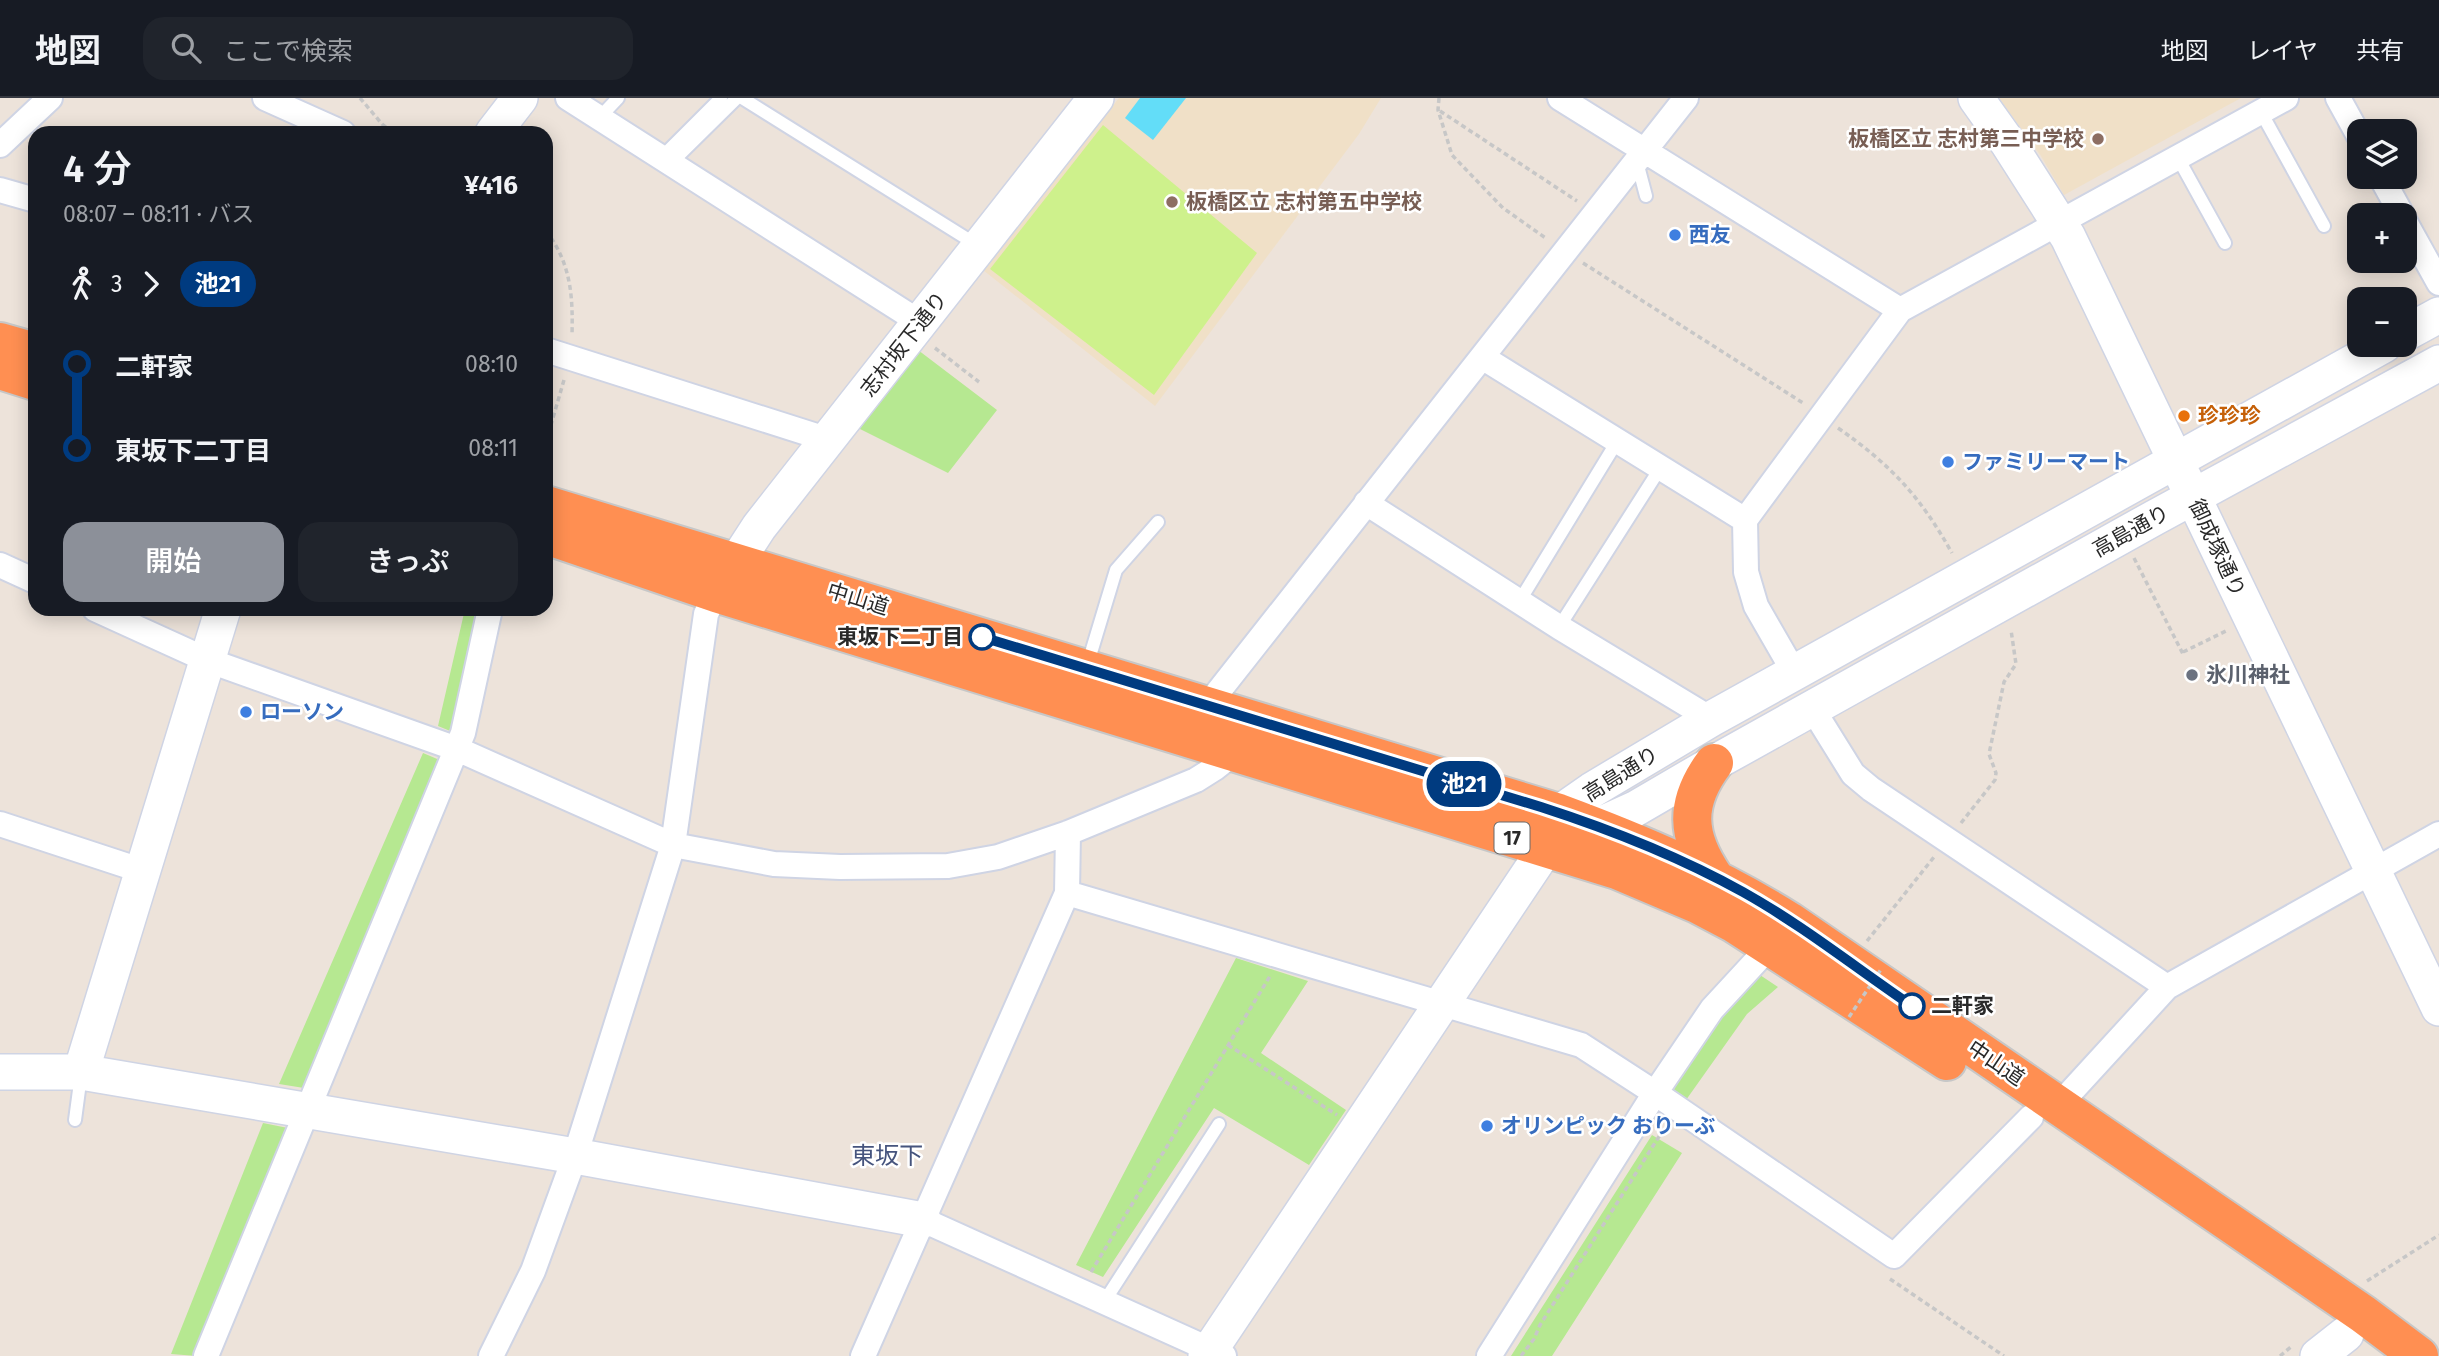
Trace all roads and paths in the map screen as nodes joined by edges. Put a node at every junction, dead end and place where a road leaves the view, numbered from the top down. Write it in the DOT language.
graph roads {
  1 [pos="50,98"];
  2 [pos="265,98"];
  3 [pos="360,98"];
  4 [pos="520,98"];
  5 [pos="568,98"];
  6 [pos="618,98"];
  7 [pos="721,98"];
  8 [pos="740,98"];
  9 [pos="1438,98"];
  10 [pos="1560,98"];
  11 [pos="1686,98"];
  12 [pos="1976,98"];
  13 [pos="2286,98"];
  14 [pos="2338,98"];
  15 [pos="1087,101"];
  16 [pos="1438,110"];
  17 [pos="2261,111"];
  18 [pos="600,117"];
  19 [pos="2350,119"];
  20 [pos="327,126"];
  21 [pos="384,126"];
  22 [pos="498,126"];
  23 [pos="0,145"];
  24 [pos="1640,156"];
  25 [pos="2178,158"];
  26 [pos="666,160"];
  27 [pos="0,190"];
  28 [pos="1646,196"];
  29 [pos="28,198"];
  30 [pos="1596,213"];
  31 [pos="2060,223"];
  32 [pos="2323,226"];
  33 [pos="2225,243"];
  34 [pos="2417,243"];
  35 [pos="980,247"];
  36 [pos="1565,251"];
  37 [pos="2439,283"];
  38 [pos="1900,310"];
  39 [pos="2439,315"];
  40 [pos="2417,327"];
  41 [pos="922,333"];
  42 [pos="0,342"];
  43 [pos="28,350"];
  44 [pos="553,352"];
  45 [pos="1482,357"];
  46 [pos="2362,357"];
  47 [pos="2439,363"];
  48 [pos="0,370"];
  49 [pos="28,379"];
  50 [pos="979,382"];
  51 [pos="1821,416"];
  52 [pos="829,440"];
  53 [pos="1618,440"];
  54 [pos="2176,459"];
  55 [pos="1661,467"];
  56 [pos="2194,496"];
  57 [pos="1366,503"];
  58 [pos="553,507"];
  59 [pos="1745,520"];
  60 [pos="1158,522"];
  61 [pos="553,537"];
  62 [pos="2133,556"];
  63 [pos="1955,558"];
  64 [pos="737,561"];
  65 [pos="0,565"];
  66 [pos="28,578"];
  67 [pos="716,593"];
  68 [pos="1519,602"];
  69 [pos="115,616"];
  70 [pos="221,616"];
  71 [pos="488,616"];
  72 [pos="2010,624"];
  73 [pos="1559,628"];
  74 [pos="2235,628"];
  75 [pos="207,660"];
  76 [pos="1086,669"];
  77 [pos="1794,672"];
  78 [pos="1207,706"];
  79 [pos="1812,708"];
  80 [pos="1711,719"];
  81 [pos="457,749"];
  82 [pos="1234,752"];
  83 [pos="1714,763"];
  84 [pos="1559,813"];
  85 [pos="0,824"];
  86 [pos="1599,828"];
  87 [pos="1068,833"];
  88 [pos="2439,834"];
  89 [pos="1948,839"];
  90 [pos="673,845"];
  91 [pos="1546,848"];
  92 [pos="143,871"];
  93 [pos="2372,871"];
  94 [pos="1713,877"];
  95 [pos="1067,893"];
  96 [pos="1771,945"];
  97 [pos="1863,945"];
  98 [pos="1282,956"];
  99 [pos="1882,968"];
  100 [pos="2167,987"];
  101 [pos="1443,1003"];
  102 [pos="2439,1009"];
  103 [pos="1849,1017"];
  104 [pos="1228,1045"];
  105 [pos="0,1072"];
  106 [pos="81,1072"];
  107 [pos="1664,1099"];
  108 [pos="307,1110"];
  109 [pos="2044,1111"];
  110 [pos="75,1120"];
  111 [pos="1344,1120"];
  112 [pos="1219,1124"];
  113 [pos="575,1156"];
  114 [pos="923,1220"];
  115 [pos="2439,1235"];
  116 [pos="1090,1274"];
  117 [pos="2363,1284"];
  118 [pos="1104,1302"];
  119 [pos="2347,1349"];
  120 [pos="1213,1354"];
  121 [pos="206,1356"];
  122 [pos="491,1356"];
  123 [pos="863,1356"];
  124 [pos="1489,1356"];
  125 [pos="1521,1356"];
  126 [pos="2419,1356"];
  1 -- 23 [label="street"];
  2 -- 20 [label="street"];
  3 -- 21 [label="path"];
  4 -- 22 [label="street"];
  5 -- 18 [label="street"];
  6 -- 18 [label="lane"];
  7 -- 26 [label="lane"];
  8 -- 26 [label="lane"];
  8 -- 35 [label="lane"];
  9 -- 16 [label="path"];
  10 -- 24 [label="street"];
  11 -- 24 [label="street"];
  12 -- 31 [label="street, 御成塚通り"];
  13 -- 17 [label="street"];
  14 -- 19 [label="street"];
  15 -- 35 [label="street, 志村坂下通り"];
  16 -- 30 [label="path"];
  16 -- 36 [label="path"];
  17 -- 25 [label="street"];
  17 -- 32 [label="lane"];
  18 -- 26 [label="street"];
  24 -- 28 [label="lane"];
  24 -- 30 [label="street"];
  24 -- 38 [label="street"];
  25 -- 31 [label="street"];
  25 -- 33 [label="lane"];
  26 -- 41 [label="street"];
  27 -- 29 [label="street"];
  30 -- 36 [label="street"];
  31 -- 38 [label="street"];
  31 -- 54 [label="street, 御成塚通り"];
  34 -- 37 [label="street"];
  35 -- 41 [label="street, 志村坂下通り"];
  36 -- 45 [label="street"];
  36 -- 51 [label="path"];
  38 -- 51 [label="street"];
  39 -- 40 [label="street"];
  41 -- 50 [label="path"];
  41 -- 52 [label="street, 志村坂下通り"];
  42 -- 43 [label="highway"];
  44 -- 52 [label="street"];
  45 -- 53 [label="street"];
  45 -- 57 [label="street"];
  46 -- 54 [label="street, 高島通り"];
  47 -- 56 [label="street, 高島通り"];
  48 -- 49 [label="highway"];
  51 -- 59 [label="street"];
  51 -- 63 [label="path"];
  52 -- 64 [label="street, 志村坂下通り"];
  53 -- 55 [label="street"];
  53 -- 68 [label="lane"];
  54 -- 56 [label="street, 御成塚通り"];
  54 -- 77 [label="street, 高島通り"];
  55 -- 59 [label="street"];
  55 -- 73 [label="lane"];
  56 -- 79 [label="street, 高島通り"];
  56 -- 93 [label="street, 御成塚通り"];
  57 -- 68 [label="street"];
  57 -- 78 [label="street"];
  58 -- 64 [label="highway, 中山道 / 17"];
  59 -- 77 [label="street"];
  60 -- 76 [label="lane"];
  61 -- 67 [label="highway, 中山道 / 17"];
  62 -- 74 [label="path"];
  64 -- 67 [label="street, 志村坂下通り"];
  64 -- 76 [label="highway, 中山道 / 17"];
  65 -- 66 [label="street"];
  67 -- 82 [label="highway, 中山道 / 17"];
  67 -- 90 [label="street"];
  68 -- 73 [label="street"];
  69 -- 75 [label="street"];
  70 -- 75 [label="street"];
  71 -- 81 [label="street"];
  72 -- 89 [label="path"];
  73 -- 80 [label="street"];
  75 -- 81 [label="street"];
  75 -- 92 [label="street"];
  76 -- 78 [label="highway, 中山道 / 17"];
  77 -- 80 [label="street, 高島通り"];
  78 -- 84 [label="highway, 中山道 / 17"];
  79 -- 83 [label="street, 高島通り"];
  79 -- 89 [label="street"];
  80 -- 84 [label="street, 高島通り"];
  81 -- 90 [label="street"];
  81 -- 108 [label="street"];
  82 -- 87 [label="street"];
  82 -- 91 [label="highway, 中山道 / 17"];
  83 -- 86 [label="street, 高島通り"];
  83 -- 94 [label="highway"];
  84 -- 86 [label="highway, 中山道 / 17"];
  84 -- 91 [label="street, 高島通り"];
  85 -- 92 [label="street"];
  86 -- 91 [label="street, 高島通り"];
  86 -- 94 [label="highway, 中山道 / 17"];
  87 -- 90 [label="street"];
  87 -- 95 [label="street"];
  88 -- 93 [label="street"];
  89 -- 97 [label="path"];
  89 -- 100 [label="street"];
  90 -- 113 [label="street"];
  91 -- 96 [label="highway, 中山道 / 17"];
  91 -- 101 [label="street"];
  92 -- 106 [label="street"];
  93 -- 100 [label="street"];
  93 -- 102 [label="street, 御成塚通り"];
  94 -- 109 [label="highway, 中山道 / 17"];
  95 -- 98 [label="street"];
  95 -- 114 [label="street"];
  96 -- 107 [label="street"];
  96 -- 109 [label="highway, 中山道 / 17"];
  98 -- 101 [label="street"];
  98 -- 104 [label="path"];
  99 -- 103 [label="path, bridge"];
  100 -- 109 [label="street"];
  101 -- 107 [label="street"];
  101 -- 120 [label="street"];
  104 -- 111 [label="path"];
  104 -- 116 [label="path"];
  105 -- 106 [label="street"];
  106 -- 108 [label="street"];
  106 -- 110 [label="lane"];
  107 -- 109 [label="street"];
  107 -- 124 [label="street"];
  107 -- 125 [label="path"];
  108 -- 113 [label="street"];
  108 -- 121 [label="street"];
  109 -- 119 [label="highway, 中山道 / 17"];
  109 -- 126 [label="highway, 中山道 / 17"];
  112 -- 118 [label="lane"];
  113 -- 114 [label="street"];
  113 -- 122 [label="street"];
  114 -- 118 [label="street"];
  114 -- 123 [label="street"];
  115 -- 117 [label="path"];
  118 -- 120 [label="street"];
}
